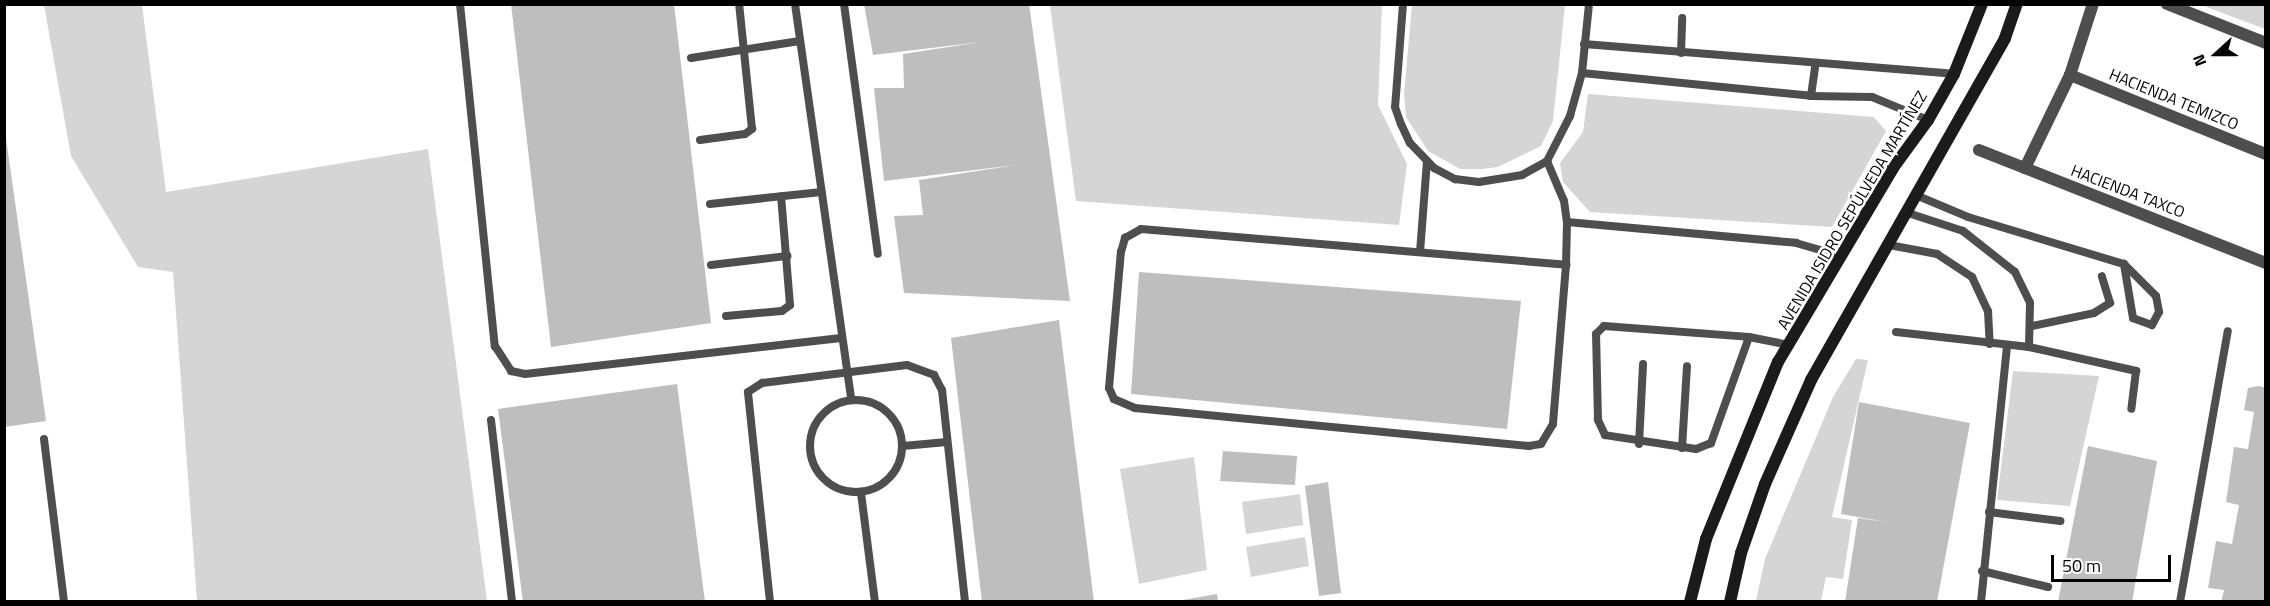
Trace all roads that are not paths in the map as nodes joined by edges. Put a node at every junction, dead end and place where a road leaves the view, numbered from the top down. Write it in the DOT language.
graph roads {
  1 [pos="460,4"];
  2 [pos="739,4"];
  3 [pos="795,4"];
  4 [pos="844,4"];
  5 [pos="1403,4"];
  6 [pos="1588,4"];
  7 [pos="1982,4"];
  8 [pos="2017,4"];
  9 [pos="2093,4"];
  10 [pos="2167,4"];
  11 [pos="1682,18"];
  12 [pos="800,41"];
  13 [pos="2265,43"];
  14 [pos="1584,44"];
  15 [pos="744,50"];
  16 [pos="1681,53"];
  17 [pos="691,58"];
  18 [pos="1815,66"];
  19 [pos="1582,73"];
  20 [pos="1954,74"];
  21 [pos="2070,75"];
  22 [pos="1811,96"];
  23 [pos="1928,120"];
  24 [pos="700,140"];
  25 [pos="1979,150"];
  26 [pos="2265,154"];
  27 [pos="1427,161"];
  28 [pos="1547,161"];
  29 [pos="2025,168"];
  30 [pos="820,192"];
  31 [pos="781,196"];
  32 [pos="1918,196"];
  33 [pos="710,204"];
  34 [pos="1908,213"];
  35 [pos="1567,222"];
  36 [pos="1889,244"];
  37 [pos="1420,252"];
  38 [pos="878,254"];
  39 [pos="787,256"];
  40 [pos="1841,256"];
  41 [pos="2265,263"];
  42 [pos="2124,264"];
  43 [pos="711,265"];
  44 [pos="1566,265"];
  45 [pos="2102,276"];
  46 [pos="726,316"];
  47 [pos="2032,326"];
  48 [pos="2228,331"];
  49 [pos="1896,332"];
  50 [pos="1749,337"];
  51 [pos="841,338"];
  52 [pos="1989,344"];
  53 [pos="1789,345"];
  54 [pos="2007,345"];
  55 [pos="2029,347"];
  56 [pos="1643,364"];
  57 [pos="1687,366"];
  58 [pos="848,374"];
  59 [pos="851,399"];
  60 [pos="2131,409"];
  61 [pos="491,420"];
  62 [pos="44,439"];
  63 [pos="947,442"];
  64 [pos="1639,444"];
  65 [pos="903,446"];
  66 [pos="1682,448"];
  67 [pos="861,493"];
  68 [pos="1989,512"];
  69 [pos="2060,521"];
  70 [pos="1982,571"];
  71 [pos="2048,587"];
  72 [pos="64,602"];
  73 [pos="512,602"];
  74 [pos="770,602"];
  75 [pos="875,602"];
  76 [pos="965,602"];
  77 [pos="1690,602"];
  78 [pos="1730,602"];
  79 [pos="1981,602"];
  80 [pos="2180,602"];
  1 -- 51 [label="lane"];
  2 -- 15 [label="lane"];
  3 -- 12 [label="lane"];
  4 -- 38 [label="lane"];
  5 -- 27 [label="lane"];
  6 -- 14 [label="lane"];
  7 -- 20 [label="main road, AVENIDA ISIDRO SEPÚLVEDA MARTÍNEZ"];
  8 -- 32 [label="main road"];
  9 -- 21 [label="street"];
  10 -- 13 [label="street"];
  11 -- 16 [label="lane"];
  12 -- 15 [label="lane"];
  12 -- 30 [label="lane"];
  14 -- 16 [label="lane"];
  14 -- 19 [label="lane"];
  15 -- 17 [label="lane"];
  15 -- 24 [label="lane"];
  16 -- 18 [label="lane"];
  18 -- 20 [label="lane"];
  18 -- 22 [label="lane"];
  19 -- 22 [label="lane"];
  19 -- 28 [label="lane"];
  20 -- 23 [label="main road, AVENIDA ISIDRO SEPÚLVEDA MARTÍNEZ"];
  21 -- 26 [label="street, HACIENDA TEMIZCO"];
  21 -- 29 [label="street"];
  22 -- 23 [label="lane"];
  23 -- 40 [label="main road, AVENIDA ISIDRO SEPÚLVEDA MARTÍNEZ"];
  25 -- 29 [label="street, HACIENDA TAXCO"];
  27 -- 28 [label="lane"];
  27 -- 37 [label="lane"];
  28 -- 35 [label="lane"];
  29 -- 41 [label="street, HACIENDA TAXCO"];
  30 -- 31 [label="lane"];
  30 -- 51 [label="lane"];
  31 -- 33 [label="lane"];
  31 -- 39 [label="lane"];
  32 -- 34 [label="main road"];
  32 -- 42 [label="lane"];
  34 -- 36 [label="main road"];
  34 -- 47 [label="lane"];
  35 -- 40 [label="lane"];
  35 -- 44 [label="lane"];
  36 -- 52 [label="lane"];
  36 -- 78 [label="main road"];
  37 -- 44 [label="lane"];
  37 -- 44 [label="lane"];
  39 -- 43 [label="lane"];
  39 -- 46 [label="lane"];
  40 -- 53 [label="main road, AVENIDA ISIDRO SEPÚLVEDA MARTÍNEZ"];
  42 -- 42 [label="lane"];
  45 -- 47 [label="lane"];
  47 -- 55 [label="lane"];
  48 -- 80 [label="lane"];
  49 -- 52 [label="lane"];
  50 -- 53 [label="lane"];
  50 -- 64 [label="lane"];
  50 -- 66 [label="lane"];
  51 -- 58 [label="lane"];
  52 -- 54 [label="lane"];
  53 -- 77 [label="main road, AVENIDA ISIDRO SEPÚLVEDA MARTÍNEZ"];
  54 -- 55 [label="lane"];
  54 -- 68 [label="lane"];
  55 -- 60 [label="lane"];
  56 -- 64 [label="lane"];
  57 -- 66 [label="lane"];
  58 -- 59 [label="lane"];
  58 -- 63 [label="lane"];
  58 -- 74 [label="lane"];
  59 -- 65 [label="lane"];
  59 -- 67 [label="lane"];
  61 -- 73 [label="lane"];
  62 -- 72 [label="lane"];
  63 -- 65 [label="lane"];
  63 -- 76 [label="lane"];
  64 -- 66 [label="lane"];
  65 -- 67 [label="lane"];
  67 -- 75 [label="lane"];
  68 -- 69 [label="lane"];
  68 -- 70 [label="lane"];
  70 -- 71 [label="lane"];
  70 -- 79 [label="lane"];
}
